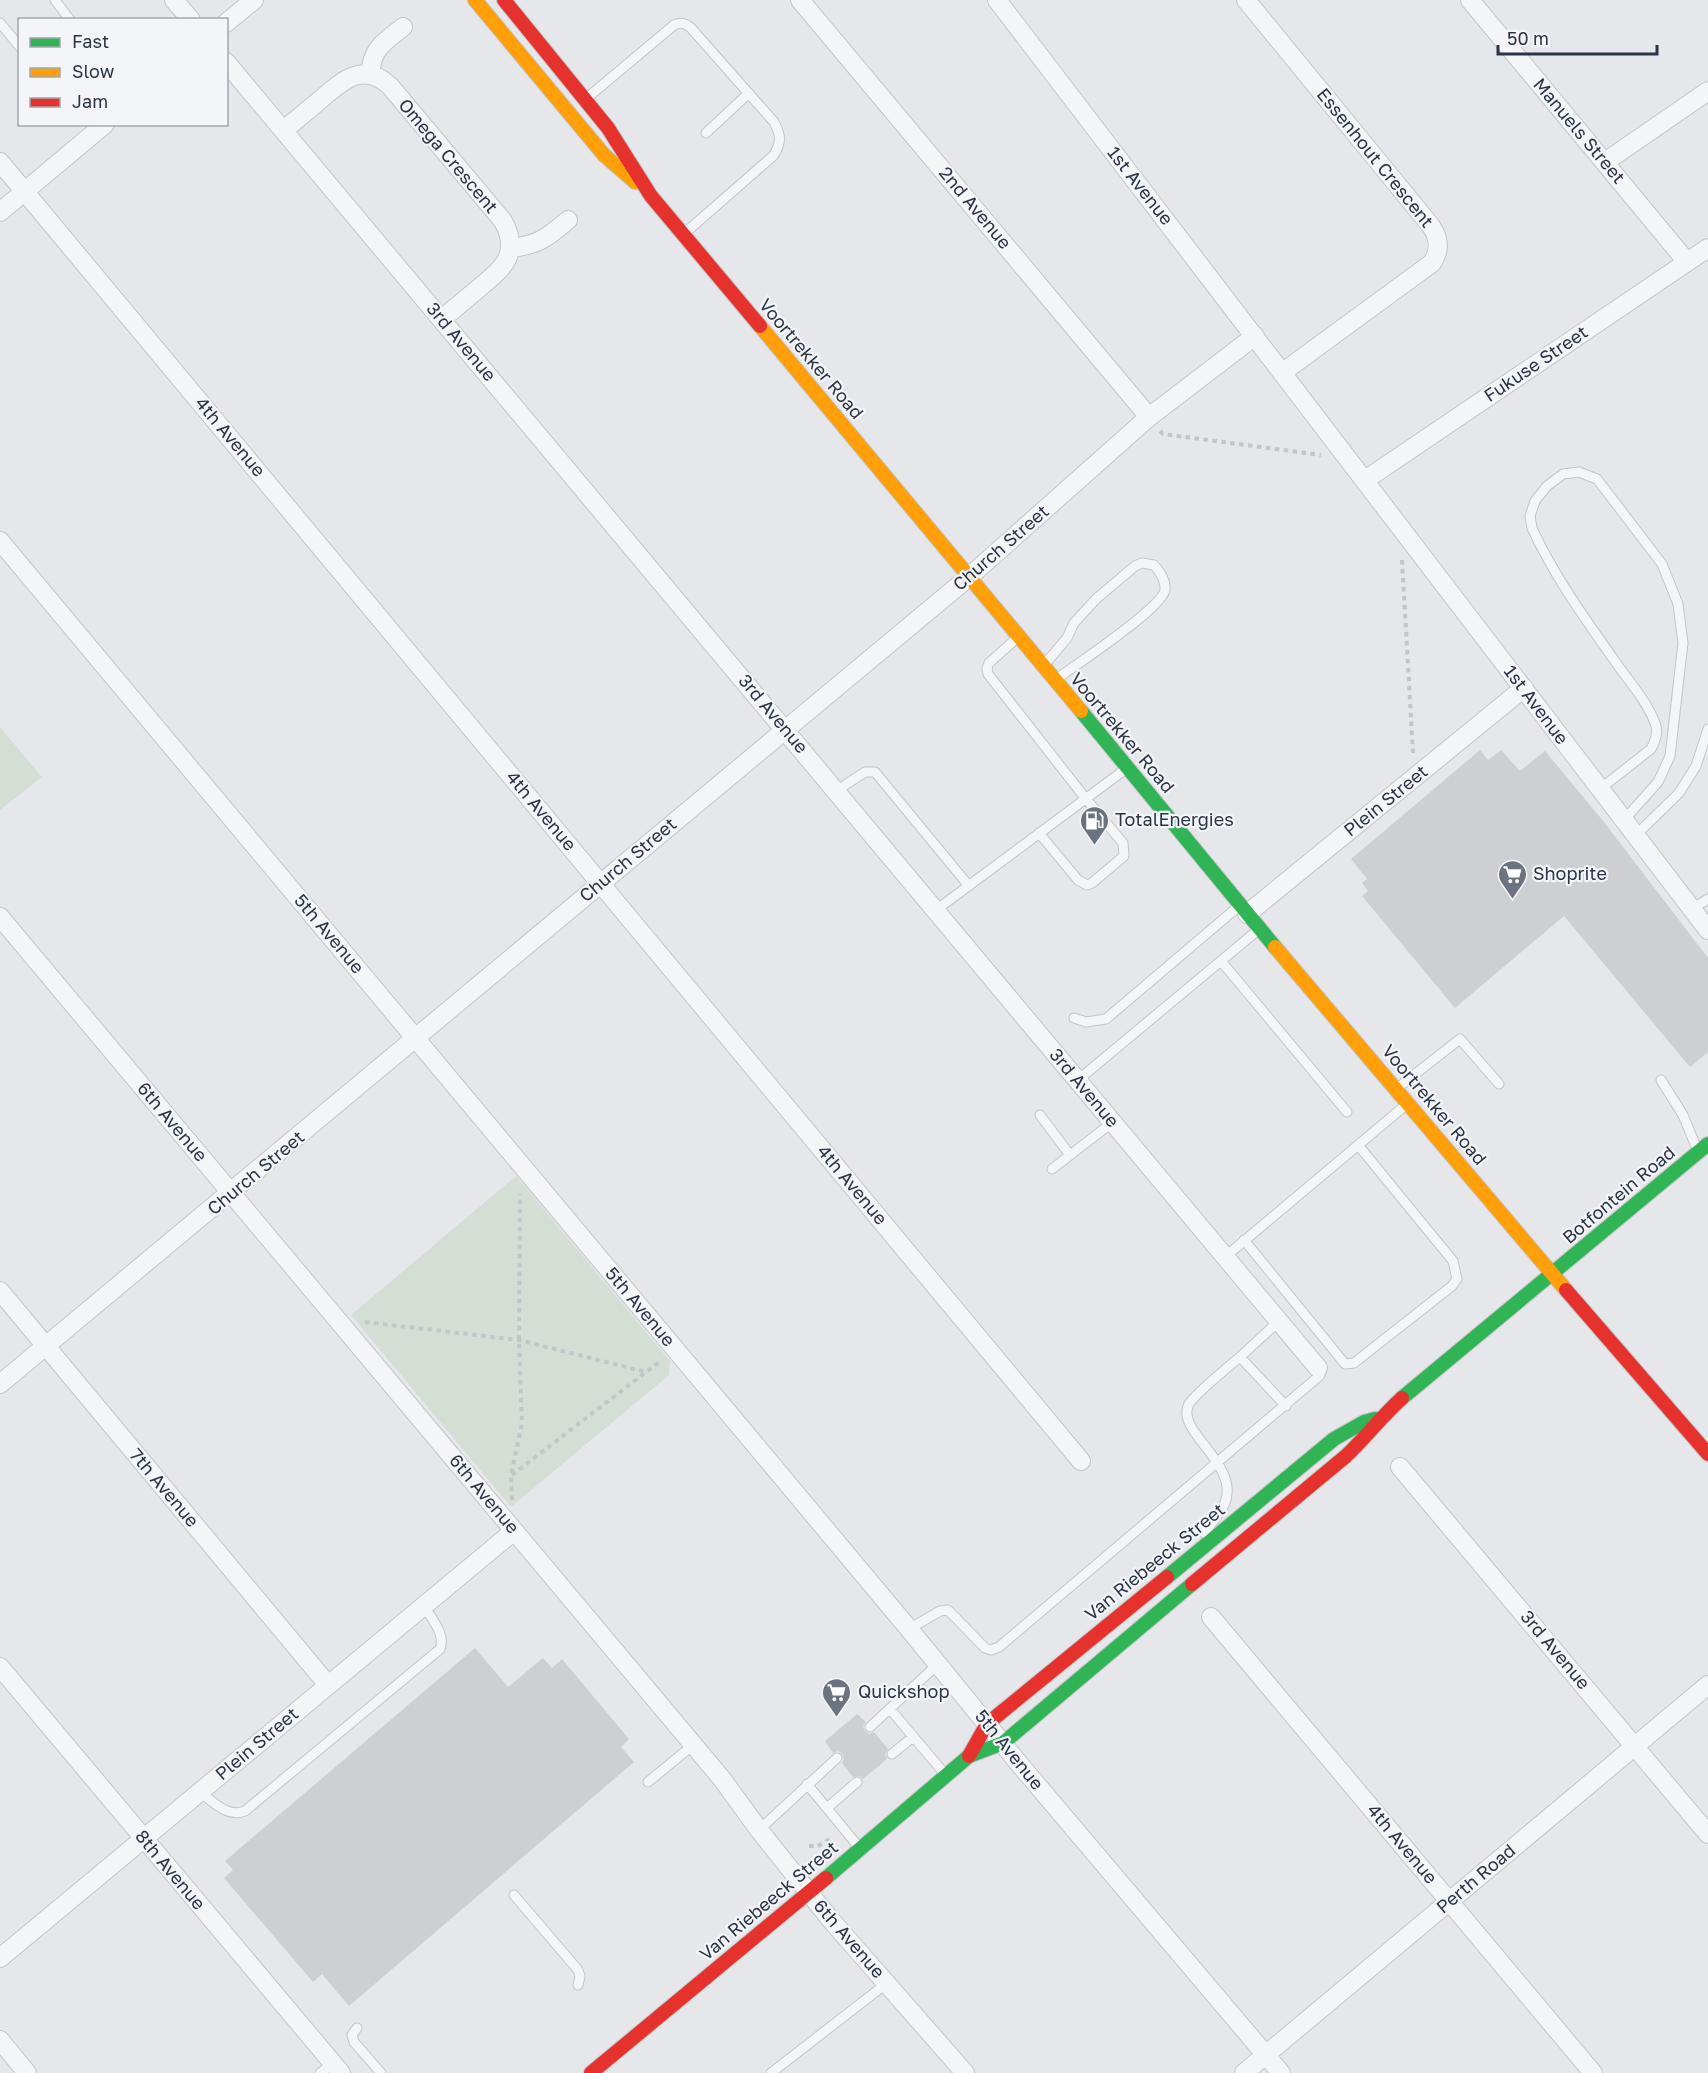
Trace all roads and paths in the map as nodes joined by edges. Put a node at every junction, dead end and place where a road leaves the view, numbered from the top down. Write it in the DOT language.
graph roads {
  1 [pos="55,0"];
  2 [pos="174,0"];
  3 [pos="254,0"];
  4 [pos="475,0"];
  5 [pos="504,0"];
  6 [pos="800,0"];
  7 [pos="997,0"];
  8 [pos="1246,0"];
  9 [pos="1470,0"];
  10 [pos="68,18"];
  11 [pos="189,18"];
  12 [pos="228,21"];
  13 [pos="0,23"];
  14 [pos="403,27"];
  15 [pos="18,44"];
  16 [pos="228,64"];
  17 [pos="370,75"];
  18 [pos="1708,91"];
  19 [pos="749,93"];
  20 [pos="585,99"];
  21 [pos="103,126"];
  22 [pos="284,130"];
  23 [pos="706,133"];
  24 [pos="0,162"];
  25 [pos="1605,162"];
  26 [pos="25,191"];
  27 [pos="651,196"];
  28 [pos="0,212"];
  29 [pos="568,220"];
  30 [pos="684,234"];
  31 [pos="511,248"];
  32 [pos="1708,248"];
  33 [pos="1687,262"];
  34 [pos="442,319"];
  35 [pos="1256,336"];
  36 [pos="1283,372"];
  37 [pos="1149,417"];
  38 [pos="1338,444"];
  39 [pos="1365,480"];
  40 [pos="0,541"];
  41 [pos="1413,542"];
  42 [pos="970,576"];
  43 [pos="1019,636"];
  44 [pos="1044,666"];
  45 [pos="1055,680"];
  46 [pos="1524,688"];
  47 [pos="1708,729"];
  48 [pos="786,730"];
  49 [pos="1127,767"];
  50 [pos="1414,778"];
  51 [pos="1600,789"];
  52 [pos="836,790"];
  53 [pos="1086,799"];
  54 [pos="1624,820"];
  55 [pos="1039,833"];
  56 [pos="1636,835"];
  57 [pos="601,883"];
  58 [pos="969,886"];
  59 [pos="1708,898"];
  60 [pos="1692,909"];
  61 [pos="936,910"];
  62 [pos="1244,910"];
  63 [pos="0,917"];
  64 [pos="1261,928"];
  65 [pos="1708,930"];
  66 [pos="1221,961"];
  67 [pos="1074,1018"];
  68 [pos="416,1038"];
  69 [pos="1078,1080"];
  70 [pos="1661,1080"];
  71 [pos="1499,1084"];
  72 [pos="1396,1089"];
  73 [pos="1408,1103"];
  74 [pos="1347,1112"];
  75 [pos="1040,1115"];
  76 [pos="1113,1122"];
  77 [pos="1358,1145"];
  78 [pos="1703,1148"];
  79 [pos="1070,1155"];
  80 [pos="1052,1169"];
  81 [pos="530,1175"];
  82 [pos="232,1193"];
  83 [pos="1244,1240"];
  84 [pos="1225,1257"];
  85 [pos="1553,1275"];
  86 [pos="0,1291"];
  87 [pos="338,1319"];
  88 [pos="1279,1321"];
  89 [pos="519,1340"];
  90 [pos="46,1346"];
  91 [pos="675,1349"];
  92 [pos="1240,1357"];
  93 [pos="1318,1368"];
  94 [pos="646,1372"];
  95 [pos="0,1384"];
  96 [pos="1286,1406"];
  97 [pos="1381,1417"];
  98 [pos="1708,1454"];
  99 [pos="1081,1461"];
  100 [pos="1217,1461"];
  101 [pos="1400,1467"];
  102 [pos="511,1475"];
  103 [pos="514,1530"];
  104 [pos="1185,1561"];
  105 [pos="424,1606"];
  106 [pos="1211,1617"];
  107 [pos="909,1629"];
  108 [pos="938,1664"];
  109 [pos="0,1666"];
  110 [pos="328,1685"];
  111 [pos="1708,1685"];
  112 [pos="890,1708"];
  113 [pos="987,1724"];
  114 [pos="870,1727"];
  115 [pos="913,1737"];
  116 [pos="1003,1743"];
  117 [pos="693,1745"];
  118 [pos="1635,1746"];
  119 [pos="892,1754"];
  120 [pos="969,1756"];
  121 [pos="837,1758"];
  122 [pos="946,1776"];
  123 [pos="648,1782"];
  124 [pos="857,1782"];
  125 [pos="807,1785"];
  126 [pos="200,1792"];
  127 [pos="827,1808"];
  128 [pos="759,1830"];
  129 [pos="1708,1834"];
  130 [pos="144,1839"];
  131 [pos="859,1848"];
  132 [pos="809,1893"];
  133 [pos="514,1895"];
  134 [pos="1450,1901"];
  135 [pos="0,1958"];
  136 [pos="887,1983"];
  137 [pos="578,1985"];
  138 [pos="357,2028"];
  139 [pos="0,2040"];
  140 [pos="1266,2055"];
  141 [pos="331,2070"];
  142 [pos="27,2073"];
  143 [pos="381,2073"];
  144 [pos="591,2073"];
  145 [pos="771,2073"];
  146 [pos="965,2073"];
  147 [pos="1244,2073"];
  148 [pos="1281,2073"];
  149 [pos="1593,2073"];
  1 -- 10 [label="lane"];
  2 -- 11 [label="street"];
  3 -- 12 [label="street"];
  4 -- 27 [label="main road, Voortrekker Road"];
  5 -- 20 [label="main road, Voortrekker Road"];
  6 -- 37 [label="street, 2nd Avenue"];
  7 -- 35 [label="street, 1st Avenue"];
  8 -- 36 [label="street, Essenhout Crescent"];
  9 -- 25 [label="street, Manuels Street"];
  13 -- 15 [label="lane"];
  14 -- 17 [label="street"];
  16 -- 22 [label="street, 3rd Avenue"];
  17 -- 22 [label="street"];
  17 -- 31 [label="street, Omega Crescent"];
  18 -- 25 [label="street"];
  19 -- 20 [label="lane"];
  19 -- 23 [label="lane"];
  19 -- 30 [label="lane"];
  20 -- 27 [label="main road, Voortrekker Road"];
  21 -- 26 [label="street"];
  22 -- 34 [label="street, 3rd Avenue"];
  24 -- 26 [label="street, 4th Avenue"];
  25 -- 33 [label="street, Manuels Street"];
  26 -- 28 [label="street"];
  26 -- 57 [label="street, 4th Avenue"];
  27 -- 30 [label="main road, Voortrekker Road"];
  29 -- 31 [label="street"];
  30 -- 42 [label="main road, Voortrekker Road"];
  31 -- 34 [label="street"];
  32 -- 33 [label="street, Fukuse Street"];
  33 -- 39 [label="street, Fukuse Street"];
  34 -- 48 [label="street, 3rd Avenue"];
  35 -- 36 [label="street, 1st Avenue"];
  35 -- 37 [label="street, Church Street"];
  36 -- 38 [label="street, 1st Avenue"];
  37 -- 38 [label="path"];
  37 -- 42 [label="street, Church Street"];
  38 -- 39 [label="street, 1st Avenue"];
  39 -- 41 [label="street, 1st Avenue"];
  40 -- 68 [label="street, 5th Avenue"];
  41 -- 46 [label="street, 1st Avenue"];
  41 -- 50 [label="path"];
  42 -- 43 [label="main road, Voortrekker Road"];
  42 -- 48 [label="street, Church Street"];
  43 -- 44 [label="main road, Voortrekker Road"];
  43 -- 53 [label="lane"];
  44 -- 45 [label="main road, Voortrekker Road"];
  44 -- 45 [label="lane"];
  45 -- 49 [label="main road, Voortrekker Road"];
  46 -- 50 [label="street, Plein Street"];
  46 -- 51 [label="street, 1st Avenue"];
  47 -- 56 [label="lane"];
  48 -- 52 [label="street, 3rd Avenue"];
  48 -- 57 [label="street, Church Street"];
  49 -- 53 [label="lane"];
  49 -- 62 [label="main road, Voortrekker Road"];
  50 -- 62 [label="street, Plein Street"];
  51 -- 54 [label="street, 1st Avenue"];
  51 -- 54 [label="lane"];
  52 -- 58 [label="lane"];
  52 -- 61 [label="street, 3rd Avenue"];
  53 -- 55 [label="lane"];
  53 -- 55 [label="lane"];
  54 -- 56 [label="street, 1st Avenue"];
  55 -- 58 [label="lane"];
  56 -- 60 [label="street, 1st Avenue"];
  57 -- 68 [label="street, Church Street"];
  57 -- 99 [label="street, 4th Avenue"];
  58 -- 61 [label="lane"];
  59 -- 60 [label="lane"];
  60 -- 65 [label="street, 1st Avenue"];
  61 -- 69 [label="street, 3rd Avenue"];
  62 -- 64 [label="main road, Voortrekker Road"];
  62 -- 67 [label="lane"];
  63 -- 82 [label="street, 6th Avenue"];
  64 -- 66 [label="lane"];
  64 -- 72 [label="main road, Voortrekker Road"];
  66 -- 69 [label="lane"];
  66 -- 74 [label="lane"];
  68 -- 81 [label="street, 5th Avenue"];
  68 -- 82 [label="street, Church Street"];
  69 -- 76 [label="street, 3rd Avenue"];
  70 -- 78 [label="lane"];
  71 -- 72 [label="lane"];
  72 -- 73 [label="main road, Voortrekker Road"];
  73 -- 77 [label="lane"];
  73 -- 85 [label="main road, Voortrekker Road"];
  75 -- 79 [label="lane"];
  76 -- 79 [label="lane"];
  76 -- 84 [label="street, 3rd Avenue"];
  77 -- 83 [label="lane"];
  77 -- 83 [label="lane"];
  78 -- 85 [label="main road, Botfontein Road"];
  79 -- 80 [label="lane"];
  81 -- 89 [label="path"];
  81 -- 91 [label="street, 5th Avenue"];
  82 -- 87 [label="street, 6th Avenue"];
  82 -- 90 [label="street, Church Street"];
  83 -- 84 [label="lane"];
  84 -- 88 [label="street, 3rd Avenue"];
  85 -- 97 [label="main road, Van Riebeeck Street"];
  85 -- 98 [label="main road, Voortrekker Road"];
  86 -- 90 [label="street, 7th Avenue"];
  87 -- 89 [label="path"];
  87 -- 103 [label="street, 6th Avenue"];
  88 -- 92 [label="lane"];
  88 -- 93 [label="street, 3rd Avenue"];
  89 -- 94 [label="path"];
  89 -- 102 [label="path"];
  90 -- 95 [label="street, Church Street"];
  90 -- 110 [label="street, 7th Avenue"];
  91 -- 94 [label="path"];
  91 -- 107 [label="street, 5th Avenue"];
  92 -- 96 [label="lane"];
  92 -- 100 [label="lane"];
  93 -- 96 [label="lane"];
  94 -- 102 [label="path"];
  96 -- 100 [label="lane"];
  97 -- 104 [label="main road, Van Riebeeck Street"];
  97 -- 116 [label="main road, Van Riebeeck Street"];
  100 -- 104 [label="lane"];
  100 -- 107 [label="lane"];
  101 -- 118 [label="street, 3rd Avenue"];
  102 -- 103 [label="path"];
  103 -- 105 [label="street, Plein Street"];
  103 -- 117 [label="street, 6th Avenue"];
  104 -- 113 [label="main road, Van Riebeeck Street"];
  105 -- 110 [label="street, Plein Street"];
  105 -- 126 [label="lane"];
  106 -- 134 [label="street, 4th Avenue"];
  107 -- 108 [label="street, 5th Avenue"];
  108 -- 112 [label="lane"];
  108 -- 113 [label="street, 5th Avenue"];
  109 -- 130 [label="street, 8th Avenue"];
  110 -- 126 [label="street, Plein Street"];
  111 -- 118 [label="street, Perth Road"];
  112 -- 114 [label="lane"];
  112 -- 115 [label="lane"];
  113 -- 116 [label="street, 5th Avenue"];
  113 -- 120 [label="main road, Van Riebeeck Street"];
  115 -- 119 [label="lane"];
  115 -- 122 [label="lane"];
  116 -- 120 [label="main road, Van Riebeeck Street"];
  116 -- 140 [label="street, 5th Avenue"];
  117 -- 123 [label="lane"];
  117 -- 128 [label="street, 6th Avenue"];
  118 -- 129 [label="street, 3rd Avenue"];
  118 -- 134 [label="street, Perth Road"];
  120 -- 122 [label="main road, Van Riebeeck Street"];
  121 -- 125 [label="lane"];
  122 -- 131 [label="main road, Van Riebeeck Street"];
  124 -- 127 [label="lane"];
  125 -- 127 [label="lane"];
  125 -- 128 [label="lane"];
  126 -- 130 [label="street, Plein Street"];
  127 -- 131 [label="lane"];
  128 -- 132 [label="street, 6th Avenue"];
  130 -- 135 [label="street, Plein Street"];
  130 -- 141 [label="street, 8th Avenue"];
  131 -- 132 [label="main road, Van Riebeeck Street"];
  132 -- 136 [label="street, 6th Avenue"];
  132 -- 144 [label="main road, Van Riebeeck Street"];
  133 -- 137 [label="lane"];
  134 -- 140 [label="street, Perth Road"];
  134 -- 149 [label="street, 4th Avenue"];
  136 -- 145 [label="lane"];
  136 -- 146 [label="street, 6th Avenue"];
  138 -- 143 [label="lane"];
  139 -- 142 [label="street"];
  140 -- 147 [label="street, Perth Road"];
  140 -- 148 [label="street, 5th Avenue"];
}
